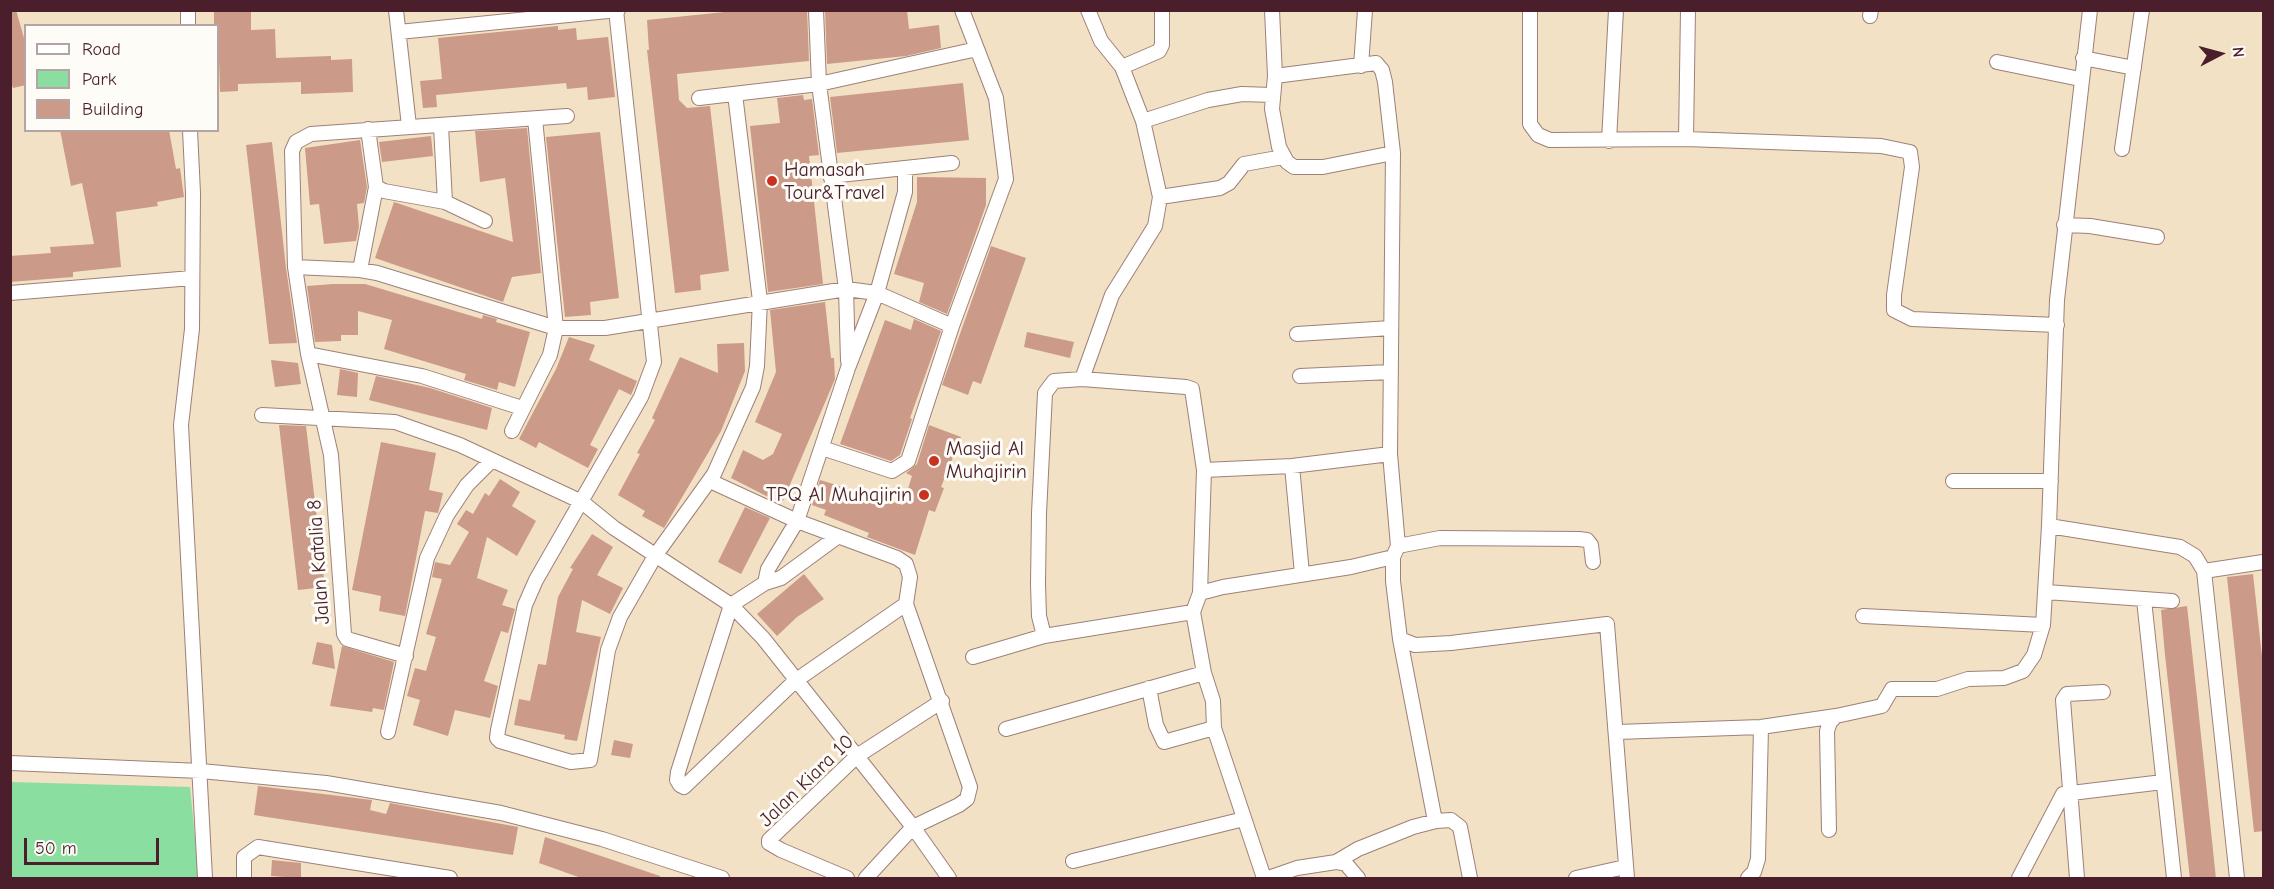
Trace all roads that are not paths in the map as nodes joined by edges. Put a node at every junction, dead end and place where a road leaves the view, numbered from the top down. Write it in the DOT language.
graph roads {
  1 [pos="396,10"];
  2 [pos="816,10"];
  3 [pos="962,10"];
  4 [pos="1088,10"];
  5 [pos="1162,10"];
  6 [pos="1272,10"];
  7 [pos="1365,10"];
  8 [pos="1530,10"];
  9 [pos="1616,10"];
  10 [pos="1688,10"];
  11 [pos="2090,10"];
  12 [pos="2142,10"];
  13 [pos="617,11"];
  14 [pos="399,32"];
  15 [pos="976,49"];
  16 [pos="2083,58"];
  17 [pos="1997,62"];
  18 [pos="1361,66"];
  19 [pos="1122,67"];
  20 [pos="2134,68"];
  21 [pos="1275,76"];
  22 [pos="2080,80"];
  23 [pos="819,84"];
  24 [pos="735,94"];
  25 [pos="1272,95"];
  26 [pos="699,98"];
  27 [pos="567,116"];
  28 [pos="535,118"];
  29 [pos="1143,121"];
  30 [pos="409,126"];
  31 [pos="441,126"];
  32 [pos="368,129"];
  33 [pos="190,132"];
  34 [pos="1686,140"];
  35 [pos="1609,141"];
  36 [pos="2122,149"];
  37 [pos="1393,153"];
  38 [pos="1283,157"];
  39 [pos="952,164"];
  40 [pos="905,168"];
  41 [pos="830,176"];
  42 [pos="376,187"];
  43 [pos="1160,197"];
  44 [pos="445,202"];
  45 [pos="484,221"];
  46 [pos="2064,225"];
  47 [pos="2157,237"];
  48 [pos="295,267"];
  49 [pos="360,270"];
  50 [pos="192,278"];
  51 [pos="846,289"];
  52 [pos="10,293"];
  53 [pos="877,293"];
  54 [pos="760,301"];
  55 [pos="650,322"];
  56 [pos="2057,325"];
  57 [pos="952,326"];
  58 [pos="556,328"];
  59 [pos="1391,328"];
  60 [pos="1297,334"];
  61 [pos="308,354"];
  62 [pos="848,368"];
  63 [pos="1391,372"];
  64 [pos="1300,376"];
  65 [pos="1082,379"];
  66 [pos="522,408"];
  67 [pos="262,416"];
  68 [pos="323,420"];
  69 [pos="512,431"];
  70 [pos="822,448"];
  71 [pos="1390,454"];
  72 [pos="492,460"];
  73 [pos="1292,466"];
  74 [pos="1204,470"];
  75 [pos="710,481"];
  76 [pos="1953,481"];
  77 [pos="2051,481"];
  78 [pos="582,502"];
  79 [pos="797,521"];
  80 [pos="2049,526"];
  81 [pos="837,537"];
  82 [pos="1395,552"];
  83 [pos="655,556"];
  84 [pos="1593,562"];
  85 [pos="2263,562"];
  86 [pos="2204,570"];
  87 [pos="1302,574"];
  88 [pos="765,582"];
  89 [pos="2046,592"];
  90 [pos="1200,593"];
  91 [pos="2144,600"];
  92 [pos="2172,601"];
  93 [pos="906,604"];
  94 [pos="731,605"];
  95 [pos="1193,612"];
  96 [pos="1863,616"];
  97 [pos="2043,625"];
  98 [pos="1044,636"];
  99 [pos="1400,639"];
  100 [pos="406,656"];
  101 [pos="973,657"];
  102 [pos="1204,673"];
  103 [pos="795,681"];
  104 [pos="1149,688"];
  105 [pos="2103,692"];
  106 [pos="942,701"];
  107 [pos="1836,716"];
  108 [pos="1761,727"];
  109 [pos="1214,728"];
  110 [pos="1006,729"];
  111 [pos="388,732"];
  112 [pos="1617,732"];
  113 [pos="856,756"];
  114 [pos="10,763"];
  115 [pos="201,771"];
  116 [pos="2163,782"];
  117 [pos="2072,794"];
  118 [pos="1244,819"];
  119 [pos="1436,821"];
  120 [pos="913,827"];
  121 [pos="1829,830"];
  122 [pos="1073,861"];
  123 [pos="1336,862"];
  124 [pos="1626,873"];
  125 [pos="205,879"];
  126 [pos="244,879"];
  127 [pos="450,879"];
  128 [pos="722,879"];
  129 [pos="847,879"];
  130 [pos="866,879"];
  131 [pos="949,879"];
  132 [pos="1266,879"];
  133 [pos="1358,879"];
  134 [pos="1470,879"];
  135 [pos="1576,879"];
  136 [pos="1748,879"];
  137 [pos="2019,879"];
  138 [pos="2077,879"];
  139 [pos="2174,879"];
  140 [pos="2237,879"];
  1 -- 14 [label="street"];
  2 -- 23 [label="street"];
  3 -- 15 [label="street"];
  4 -- 19 [label="street"];
  5 -- 19 [label="street"];
  6 -- 21 [label="street"];
  7 -- 18 [label="street"];
  8 -- 35 [label="street"];
  9 -- 35 [label="street"];
  10 -- 34 [label="street"];
  11 -- 16 [label="street"];
  12 -- 20 [label="street"];
  13 -- 14 [label="street"];
  13 -- 55 [label="street"];
  14 -- 30 [label="street"];
  15 -- 23 [label="street"];
  15 -- 57 [label="street"];
  16 -- 20 [label="street"];
  16 -- 22 [label="street"];
  17 -- 22 [label="street"];
  18 -- 21 [label="street"];
  18 -- 37 [label="street"];
  19 -- 29 [label="street"];
  20 -- 36 [label="street"];
  21 -- 25 [label="street"];
  22 -- 46 [label="street"];
  23 -- 24 [label="street"];
  23 -- 41 [label="street"];
  24 -- 26 [label="street"];
  24 -- 54 [label="street"];
  25 -- 29 [label="street"];
  25 -- 38 [label="street"];
  27 -- 28 [label="street"];
  28 -- 31 [label="street"];
  28 -- 58 [label="street"];
  29 -- 43 [label="street"];
  30 -- 31 [label="street"];
  30 -- 32 [label="street"];
  31 -- 44 [label="street"];
  32 -- 42 [label="street"];
  32 -- 48 [label="street"];
  33 -- 50 [label="street"];
  34 -- 35 [label="street"];
  34 -- 56 [label="street"];
  37 -- 38 [label="street"];
  37 -- 59 [label="street"];
  38 -- 43 [label="street"];
  39 -- 40 [label="street"];
  40 -- 41 [label="street"];
  40 -- 53 [label="street"];
  41 -- 51 [label="street"];
  42 -- 44 [label="street"];
  42 -- 49 [label="street"];
  43 -- 65 [label="street"];
  44 -- 45 [label="street"];
  46 -- 47 [label="street"];
  46 -- 56 [label="street"];
  48 -- 49 [label="street"];
  48 -- 61 [label="street"];
  49 -- 58 [label="street"];
  50 -- 52 [label="street"];
  50 -- 115 [label="street"];
  51 -- 53 [label="street"];
  51 -- 54 [label="street"];
  51 -- 62 [label="street"];
  53 -- 57 [label="street"];
  53 -- 62 [label="street"];
  54 -- 55 [label="street"];
  54 -- 75 [label="street"];
  55 -- 58 [label="street"];
  55 -- 78 [label="street"];
  56 -- 77 [label="street"];
  57 -- 70 [label="street"];
  58 -- 66 [label="street"];
  59 -- 60 [label="street"];
  59 -- 63 [label="street"];
  61 -- 66 [label="street"];
  61 -- 68 [label="street"];
  62 -- 70 [label="street"];
  63 -- 64 [label="street"];
  63 -- 71 [label="street"];
  65 -- 74 [label="street"];
  65 -- 98 [label="street"];
  66 -- 69 [label="street"];
  67 -- 68 [label="street"];
  68 -- 72 [label="street"];
  68 -- 100 [label="street, Jalan Katalia 8"];
  70 -- 79 [label="street"];
  71 -- 73 [label="street"];
  71 -- 82 [label="street"];
  72 -- 78 [label="street"];
  72 -- 100 [label="street"];
  73 -- 74 [label="street"];
  73 -- 87 [label="street"];
  74 -- 90 [label="street"];
  75 -- 79 [label="street"];
  75 -- 83 [label="street"];
  76 -- 77 [label="street"];
  77 -- 80 [label="street"];
  78 -- 83 [label="street"];
  78 -- 83 [label="street"];
  79 -- 81 [label="street"];
  79 -- 88 [label="street"];
  80 -- 86 [label="street"];
  80 -- 89 [label="street"];
  81 -- 88 [label="street"];
  81 -- 93 [label="street"];
  82 -- 84 [label="street"];
  82 -- 87 [label="street"];
  82 -- 99 [label="street"];
  83 -- 94 [label="street"];
  85 -- 86 [label="street"];
  86 -- 140 [label="street"];
  87 -- 90 [label="street"];
  88 -- 94 [label="street"];
  89 -- 91 [label="street"];
  89 -- 97 [label="street"];
  90 -- 95 [label="street"];
  91 -- 92 [label="street"];
  91 -- 116 [label="street"];
  93 -- 103 [label="street"];
  93 -- 106 [label="street"];
  94 -- 103 [label="street"];
  94 -- 103 [label="street"];
  95 -- 98 [label="street"];
  95 -- 102 [label="street"];
  96 -- 97 [label="street"];
  97 -- 107 [label="street"];
  98 -- 101 [label="street"];
  99 -- 112 [label="street"];
  99 -- 119 [label="street"];
  100 -- 111 [label="street"];
  102 -- 104 [label="street"];
  102 -- 109 [label="street"];
  103 -- 113 [label="street"];
  104 -- 109 [label="street"];
  104 -- 110 [label="street"];
  105 -- 117 [label="street"];
  106 -- 113 [label="street, Jalan Kiara 10"];
  106 -- 120 [label="street"];
  107 -- 108 [label="street"];
  107 -- 121 [label="street"];
  108 -- 112 [label="street"];
  108 -- 136 [label="street"];
  109 -- 118 [label="street"];
  112 -- 124 [label="street"];
  113 -- 120 [label="street"];
  113 -- 129 [label="street, Jalan Kiara 10"];
  114 -- 115 [label="street"];
  115 -- 125 [label="street"];
  115 -- 128 [label="street"];
  116 -- 117 [label="street"];
  116 -- 139 [label="street"];
  117 -- 137 [label="street"];
  117 -- 138 [label="street"];
  118 -- 122 [label="street"];
  118 -- 132 [label="street"];
  119 -- 123 [label="street"];
  119 -- 134 [label="street"];
  120 -- 130 [label="street"];
  120 -- 131 [label="street"];
  123 -- 132 [label="street"];
  123 -- 133 [label="street"];
  124 -- 135 [label="street"];
  126 -- 127 [label="street"];
}
